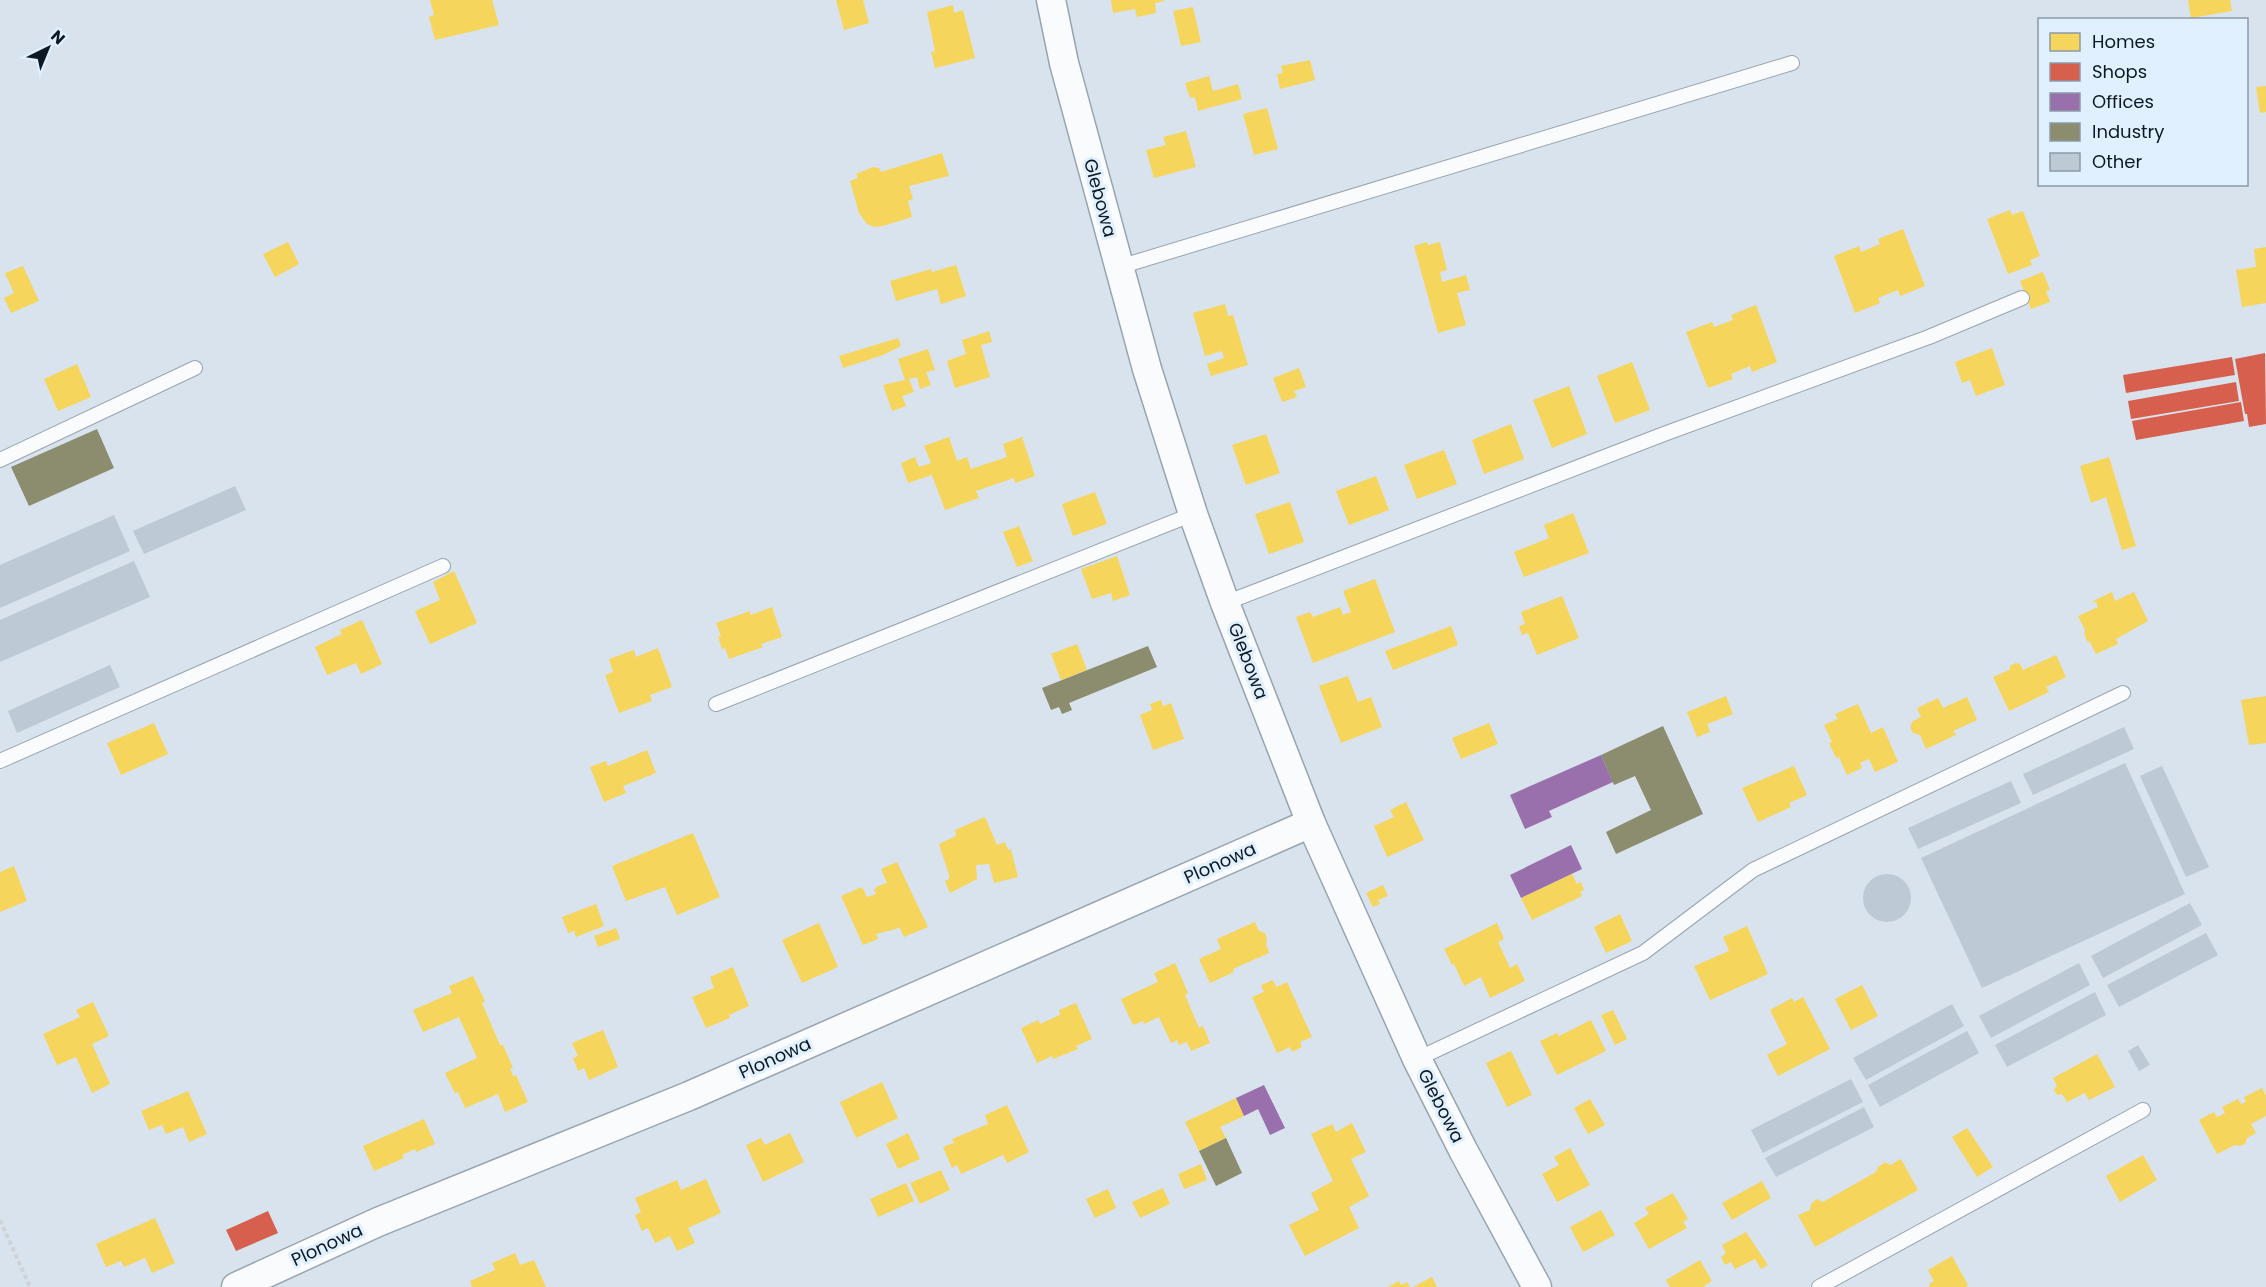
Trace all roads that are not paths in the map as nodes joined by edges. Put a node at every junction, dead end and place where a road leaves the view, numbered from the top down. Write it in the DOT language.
graph roads {
  1 [pos="1051,0"];
  2 [pos="1792,63"];
  3 [pos="1119,267"];
  4 [pos="2022,298"];
  5 [pos="195,368"];
  6 [pos="0,460"];
  7 [pos="1193,514"];
  8 [pos="443,566"];
  9 [pos="1225,603"];
  10 [pos="2122,693"];
  11 [pos="716,704"];
  12 [pos="0,761"];
  13 [pos="1311,823"];
  14 [pos="1417,1059"];
  15 [pos="2143,1110"];
  16 [pos="236,1287"];
  17 [pos="1537,1287"];
  18 [pos="1819,1287"];
  1 -- 3 [label="street, Glebowa"];
  2 -- 3 [label="lane"];
  3 -- 7 [label="street, Glebowa"];
  4 -- 9 [label="lane"];
  5 -- 6 [label="lane"];
  7 -- 9 [label="street, Glebowa"];
  7 -- 11 [label="lane"];
  8 -- 12 [label="lane"];
  9 -- 13 [label="street, Glebowa"];
  10 -- 14 [label="lane"];
  13 -- 14 [label="street, Glebowa"];
  13 -- 16 [label="street, Plonowa"];
  14 -- 17 [label="street, Glebowa"];
  15 -- 18 [label="lane"];
}
